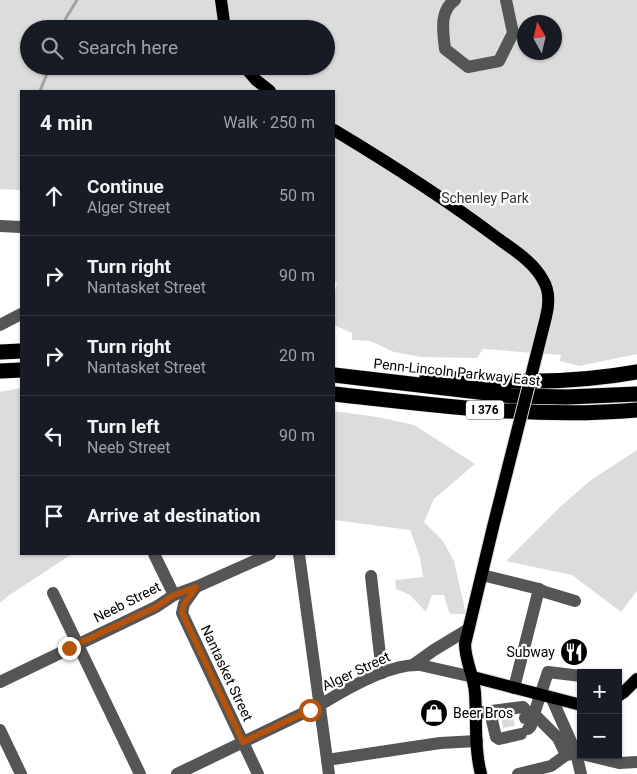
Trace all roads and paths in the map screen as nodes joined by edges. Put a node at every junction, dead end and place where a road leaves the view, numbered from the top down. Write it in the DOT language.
graph roads {
  1 [pos="221,0"];
  2 [pos="456,0"];
  3 [pos="506,0"];
  4 [pos="224,20"];
  5 [pos="252,75"];
  6 [pos="269,90"];
  7 [pos="335,131"];
  8 [pos="0,226"];
  9 [pos="20,227"];
  10 [pos="20,315"];
  11 [pos="0,325"];
  12 [pos="20,351"];
  13 [pos="0,352"];
  14 [pos="20,370"];
  15 [pos="0,371"];
  16 [pos="637,372"];
  17 [pos="335,374"];
  18 [pos="335,374"];
  19 [pos="335,394"];
  20 [pos="637,394"];
  21 [pos="637,410"];
  22 [pos="154,555"];
  23 [pos="268,555"];
  24 [pos="299,555"];
  25 [pos="482,575"];
  26 [pos="371,576"];
  27 [pos="196,587"];
  28 [pos="539,589"];
  29 [pos="53,593"];
  30 [pos="174,595"];
  31 [pos="575,601"];
  32 [pos="468,630"];
  33 [pos="78,644"];
  34 [pos="413,665"];
  35 [pos="382,673"];
  36 [pos="577,676"];
  37 [pos="473,677"];
  38 [pos="637,679"];
  39 [pos="0,682"];
  40 [pos="514,688"];
  41 [pos="622,692"];
  42 [pos="546,697"];
  43 [pos="577,704"];
  44 [pos="320,705"];
  45 [pos="476,713"];
  46 [pos="495,719"];
  47 [pos="528,722"];
  48 [pos="0,730"];
  49 [pos="477,741"];
  50 [pos="243,742"];
  51 [pos="577,754"];
  52 [pos="578,759"];
  53 [pos="600,759"];
  54 [pos="327,760"];
  55 [pos="637,762"];
  56 [pos="21,774"];
  57 [pos="140,774"];
  58 [pos="177,774"];
  59 [pos="258,774"];
  60 [pos="329,774"];
  61 [pos="481,774"];
  62 [pos="518,774"];
  63 [pos="581,774"];
  1 -- 4 [label="main road"];
  2 -- 3 [label="street"];
  5 -- 6 [label="main road"];
  7 -- 25 [label="main road, bridge"];
  8 -- 9 [label="street"];
  10 -- 11 [label="street"];
  12 -- 13 [label="highway"];
  14 -- 15 [label="highway"];
  16 -- 17 [label="highway"];
  18 -- 20 [label="highway, Penn-Lincoln Parkway East / I 376"];
  19 -- 21 [label="highway, I 376"];
  22 -- 30 [label="street"];
  23 -- 27 [label="street, Neeb Street"];
  24 -- 44 [label="street"];
  25 -- 28 [label="street"];
  25 -- 32 [label="main road"];
  26 -- 35 [label="street"];
  27 -- 30 [label="street, Neeb Street"];
  27 -- 50 [label="street, Nantasket Street"];
  28 -- 31 [label="street"];
  28 -- 40 [label="street"];
  29 -- 33 [label="street"];
  30 -- 33 [label="street, Neeb Street"];
  32 -- 34 [label="street"];
  32 -- 37 [label="main road"];
  33 -- 39 [label="street, Neeb Street"];
  33 -- 57 [label="street"];
  34 -- 35 [label="street, Alger Street"];
  34 -- 37 [label="street, Alger Street"];
  35 -- 44 [label="street, Alger Street"];
  36 -- 42 [label="street"];
  37 -- 40 [label="main road"];
  37 -- 45 [label="main road"];
  38 -- 41 [label="main road"];
  40 -- 42 [label="main road"];
  42 -- 43 [label="main road"];
  42 -- 47 [label="street"];
  42 -- 51 [label="street"];
  44 -- 50 [label="street, Alger Street"];
  44 -- 54 [label="street"];
  45 -- 46 [label="street"];
  45 -- 49 [label="main road"];
  46 -- 47 [label="street"];
  46 -- 47 [label="street"];
  47 -- 51 [label="street"];
  48 -- 56 [label="street"];
  49 -- 54 [label="street"];
  49 -- 61 [label="main road"];
  50 -- 58 [label="street, Alger Street"];
  50 -- 59 [label="street, Nantasket Street"];
  51 -- 62 [label="street"];
  52 -- 63 [label="street"];
  53 -- 55 [label="street"];
  54 -- 60 [label="street"];
}
